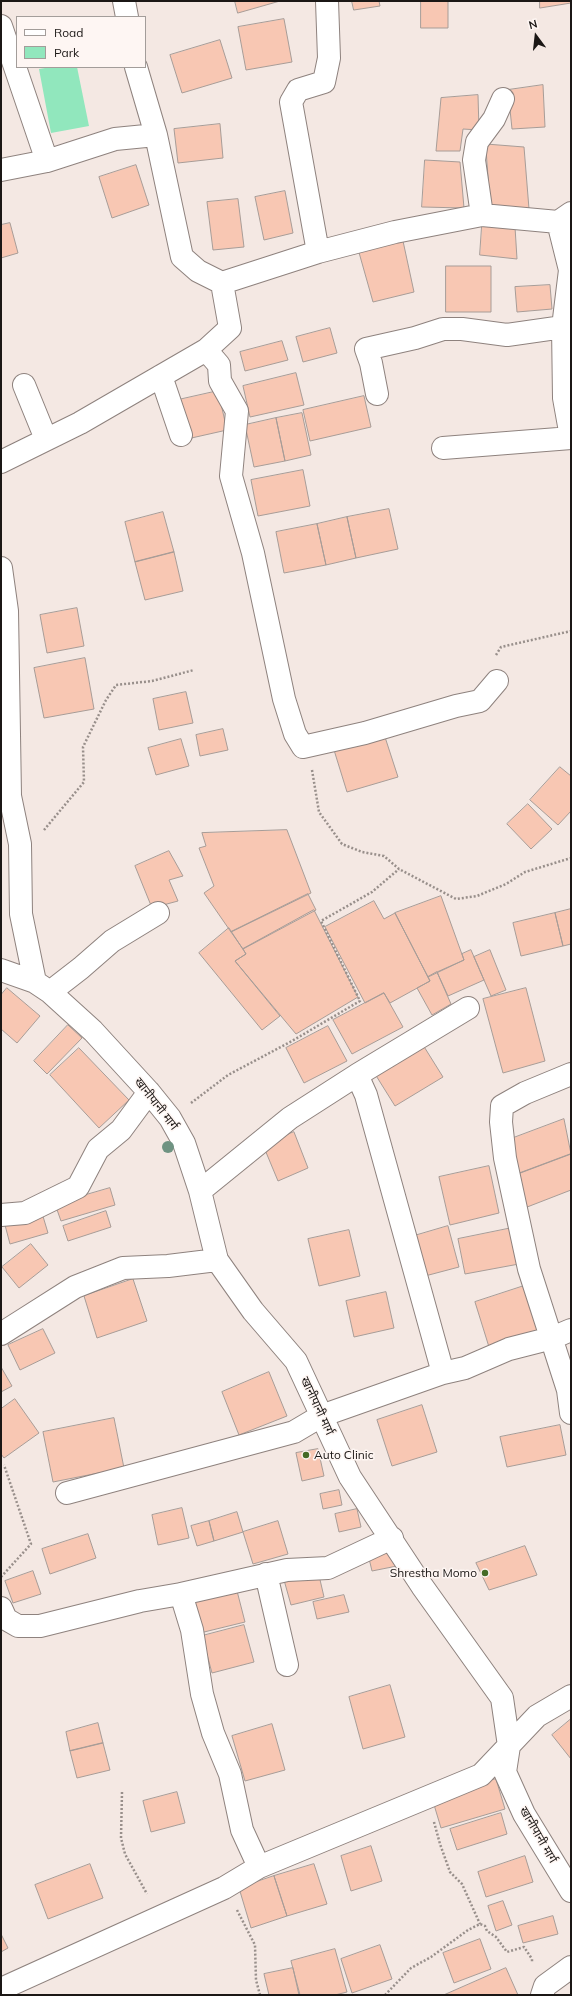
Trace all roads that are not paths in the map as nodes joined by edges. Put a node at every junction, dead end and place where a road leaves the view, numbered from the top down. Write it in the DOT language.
graph roads {
  1 [pos="124,1"];
  2 [pos="327,1"];
  3 [pos="127,16"];
  4 [pos="1,26"];
  5 [pos="136,68"];
  6 [pos="503,99"];
  7 [pos="156,135"];
  8 [pos="47,161"];
  9 [pos="1,170"];
  10 [pos="482,215"];
  11 [pos="565,218"];
  12 [pos="318,252"];
  13 [pos="222,283"];
  14 [pos="563,326"];
  15 [pos="206,350"];
  16 [pos="161,376"];
  17 [pos="24,385"];
  18 [pos="377,394"];
  19 [pos="180,434"];
  20 [pos="571,438"];
  21 [pos="46,439"];
  22 [pos="443,448"];
  23 [pos="1,462"];
  24 [pos="1,568"];
  25 [pos="4,612"];
  26 [pos="497,681"];
  27 [pos="6,800"];
  28 [pos="158,913"];
  29 [pos="1,970"];
  30 [pos="43,987"];
  31 [pos="468,1008"];
  32 [pos="571,1074"];
  33 [pos="357,1075"];
  34 [pos="149,1092"];
  35 [pos="200,1191"];
  36 [pos="1,1215"];
  37 [pos="217,1260"];
  38 [pos="1,1334"];
  39 [pos="562,1334"];
  40 [pos="443,1373"];
  41 [pos="571,1412"];
  42 [pos="321,1416"];
  43 [pos="67,1493"];
  44 [pos="392,1538"];
  45 [pos="266,1574"];
  46 [pos="181,1594"];
  47 [pos="1,1608"];
  48 [pos="287,1665"];
  49 [pos="571,1696"];
  50 [pos="509,1746"];
  51 [pos="259,1867"];
  52 [pos="571,1891"];
  53 [pos="571,1967"];
  54 [pos="1,1989"];
  55 [pos="542,1995"];
  1 -- 3 [label="street"];
  2 -- 12 [label="street"];
  4 -- 8 [label="street"];
  5 -- 7 [label="street"];
  6 -- 10 [label="street"];
  7 -- 8 [label="street"];
  7 -- 13 [label="street"];
  8 -- 9 [label="street"];
  10 -- 11 [label="street"];
  10 -- 12 [label="street"];
  11 -- 14 [label="street"];
  12 -- 13 [label="street"];
  13 -- 15 [label="street"];
  14 -- 18 [label="street"];
  14 -- 20 [label="street"];
  15 -- 16 [label="street"];
  15 -- 26 [label="street"];
  16 -- 19 [label="street"];
  16 -- 21 [label="street"];
  17 -- 21 [label="street"];
  20 -- 22 [label="street"];
  21 -- 23 [label="street"];
  24 -- 25 [label="street"];
  25 -- 27 [label="street"];
  27 -- 30 [label="street"];
  28 -- 30 [label="street"];
  29 -- 30 [label="street, खानीपानी मार्ग"];
  30 -- 34 [label="street, खानीपानी मार्ग"];
  31 -- 33 [label="street"];
  32 -- 39 [label="street"];
  33 -- 35 [label="street"];
  33 -- 40 [label="street"];
  34 -- 35 [label="street, खानीपानी मार्ग"];
  34 -- 36 [label="street"];
  35 -- 37 [label="street, खानीपानी मार्ग"];
  37 -- 38 [label="street"];
  37 -- 42 [label="street, खानीपानी मार्ग"];
  39 -- 40 [label="street"];
  39 -- 41 [label="street"];
  40 -- 42 [label="street"];
  42 -- 43 [label="street"];
  42 -- 44 [label="street, खानीपानी मार्ग"];
  44 -- 45 [label="street"];
  44 -- 50 [label="street, खानीपानी मार्ग"];
  45 -- 46 [label="street"];
  45 -- 48 [label="street"];
  46 -- 47 [label="street"];
  46 -- 51 [label="street"];
  49 -- 50 [label="street"];
  50 -- 51 [label="street"];
  50 -- 52 [label="street, खानीपानी मार्ग"];
  51 -- 54 [label="street"];
  53 -- 55 [label="street"];
}
